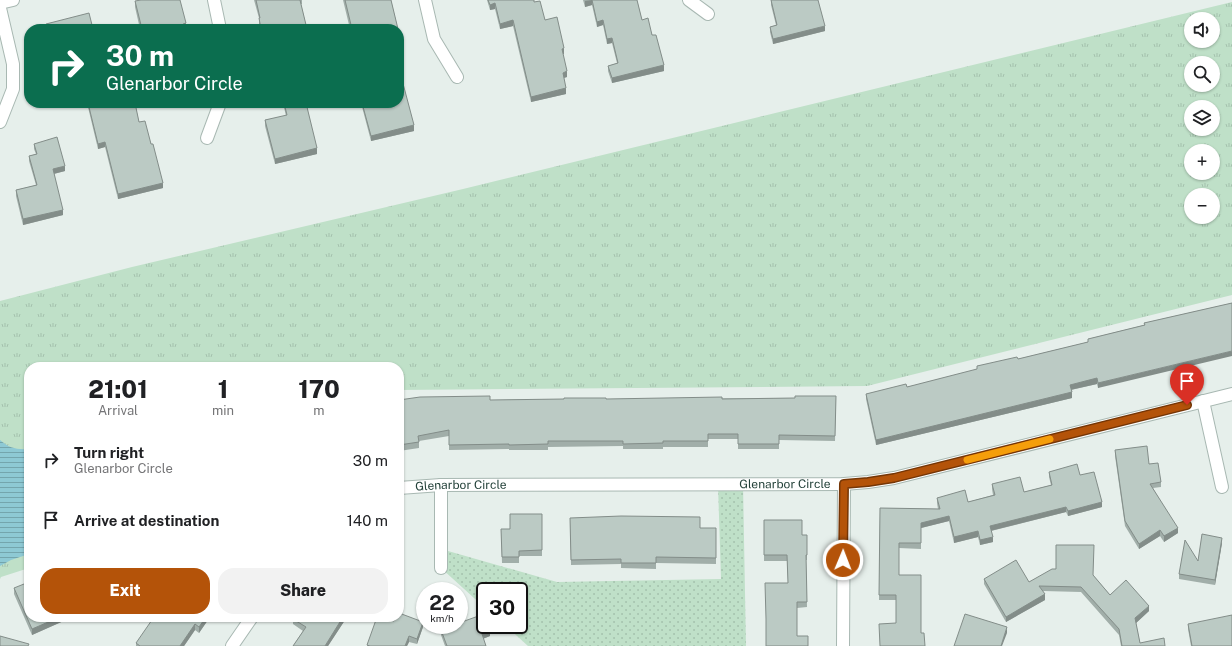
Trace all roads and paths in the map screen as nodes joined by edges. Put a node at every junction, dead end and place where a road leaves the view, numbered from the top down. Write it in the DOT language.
graph roads {
  1 [pos="214,0"];
  2 [pos="425,0"];
  3 [pos="689,0"];
  4 [pos="4,3"];
  5 [pos="708,14"];
  6 [pos="219,24"];
  7 [pos="457,77"];
  8 [pos="218,108"];
  9 [pos="0,122"];
  10 [pos="207,138"];
  11 [pos="1232,394"];
  12 [pos="1203,401"];
  13 [pos="844,484"];
  14 [pos="441,485"];
  15 [pos="1222,487"];
  16 [pos="404,488"];
  17 [pos="441,568"];
  18 [pos="249,622"];
  19 [pos="232,646"];
  20 [pos="843,646"];
  1 -- 6 [label="street"];
  2 -- 7 [label="street"];
  3 -- 5 [label="street"];
  4 -- 9 [label="street"];
  8 -- 10 [label="street"];
  11 -- 12 [label="street, Glenarbor Circle"];
  12 -- 13 [label="street, Glenarbor Circle"];
  12 -- 15 [label="street"];
  13 -- 14 [label="street, Glenarbor Circle"];
  13 -- 20 [label="street"];
  14 -- 16 [label="street, Glenarbor Circle"];
  14 -- 17 [label="street"];
  18 -- 19 [label="street"];
}
